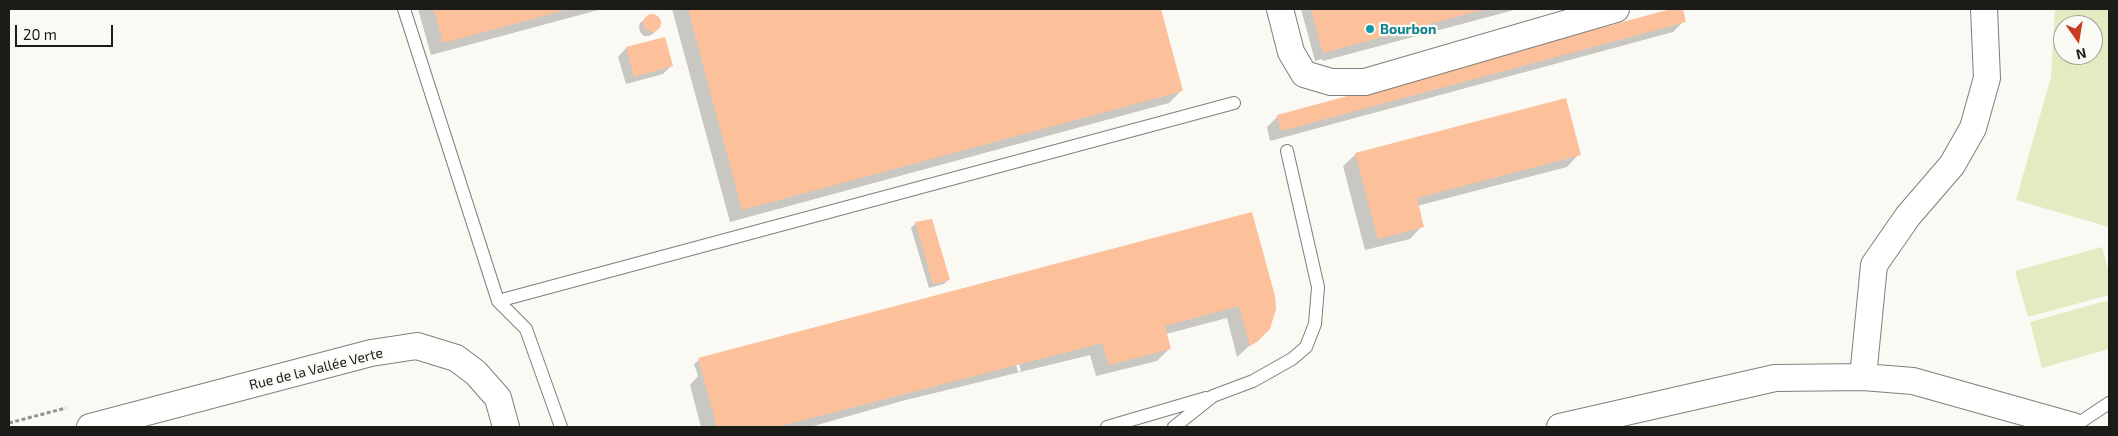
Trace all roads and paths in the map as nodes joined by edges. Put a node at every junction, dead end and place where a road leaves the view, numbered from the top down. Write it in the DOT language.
graph roads {
  1 [pos="404,9"];
  2 [pos="1280,9"];
  3 [pos="1616,9"];
  4 [pos="1984,9"];
  5 [pos="1234,103"];
  6 [pos="1288,151"];
  7 [pos="498,301"];
  8 [pos="1863,377"];
  9 [pos="1213,396"];
  10 [pos="2109,403"];
  11 [pos="90,427"];
  12 [pos="506,427"];
  13 [pos="561,427"];
  14 [pos="1107,427"];
  15 [pos="1174,427"];
  16 [pos="1560,427"];
  17 [pos="2073,427"];
  1 -- 7 [label="lane"];
  2 -- 3 [label="street"];
  4 -- 8 [label="street"];
  5 -- 7 [label="lane"];
  6 -- 9 [label="lane"];
  7 -- 13 [label="lane"];
  8 -- 16 [label="street"];
  8 -- 17 [label="street"];
  9 -- 14 [label="lane"];
  9 -- 15 [label="lane"];
  10 -- 17 [label="lane"];
  11 -- 12 [label="street, Rue de la Vallée Verte"];
}
